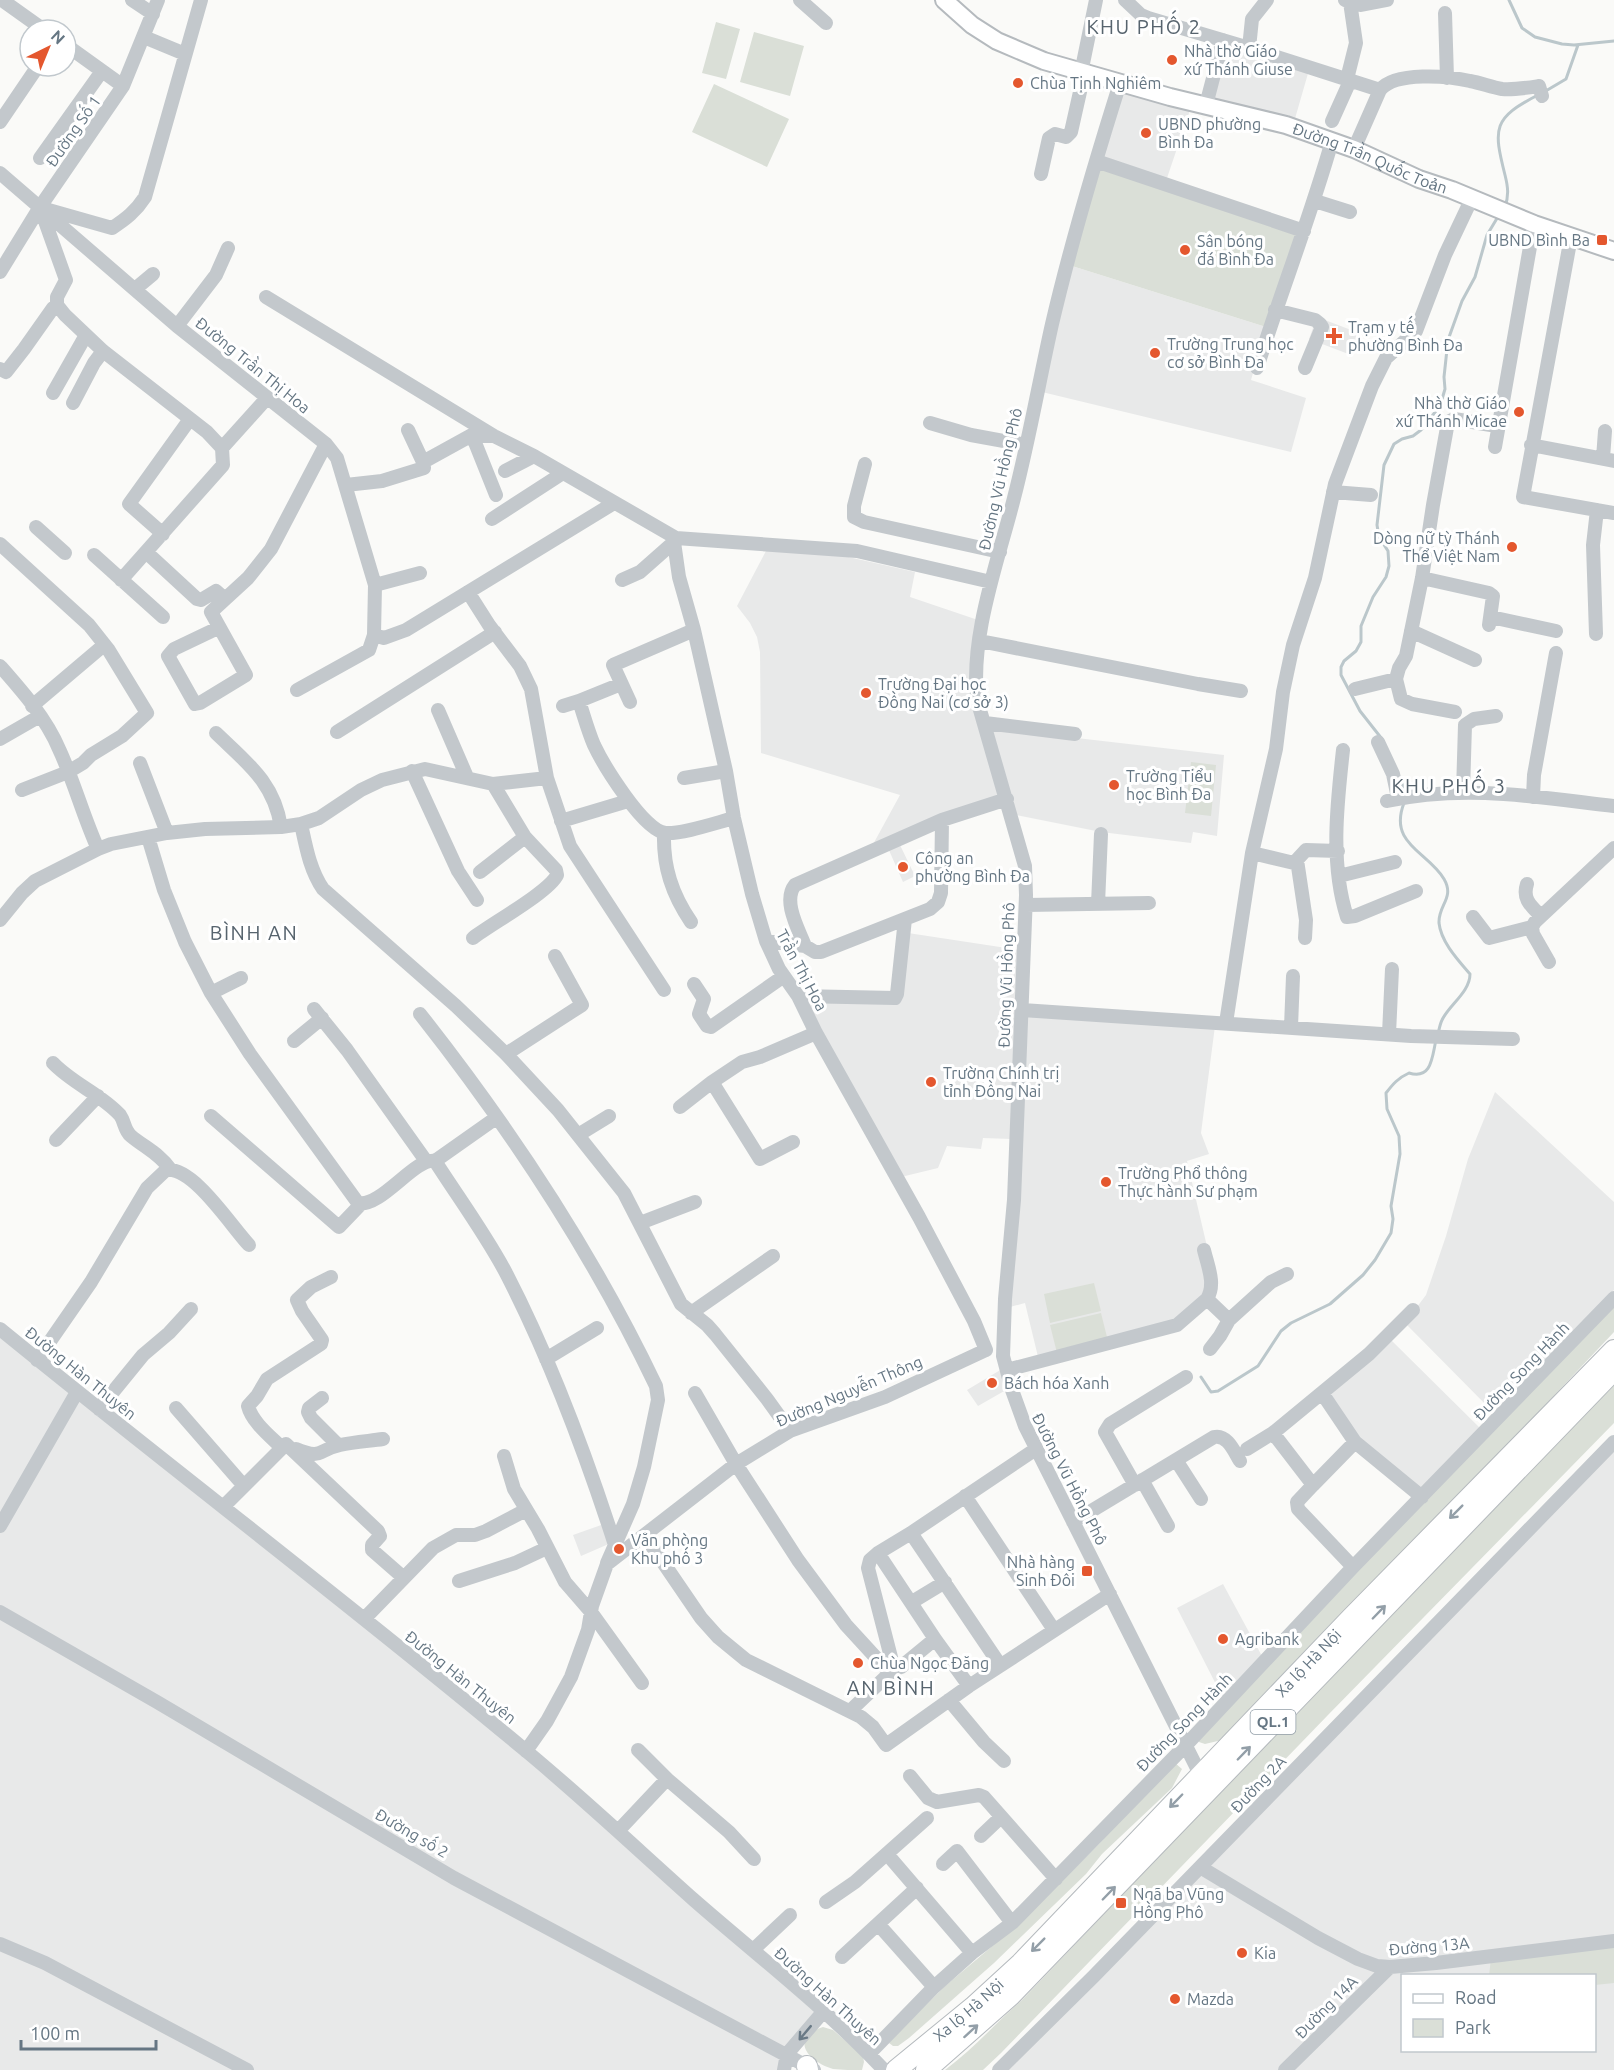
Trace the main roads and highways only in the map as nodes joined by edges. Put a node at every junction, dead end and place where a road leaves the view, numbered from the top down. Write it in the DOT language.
graph roads {
  1 [pos="944,0"];
  2 [pos="1614,251"];
  3 [pos="1614,1350"];
  4 [pos="1614,1370"];
  5 [pos="896,2070"];
  6 [pos="926,2070"];
  1 -- 2 [label="main road, Đường Trần Quốc Toản"];
  3 -- 5 [label="highway, Xa lộ Hà Nội / QL.1, one-way"];
  6 -- 4 [label="highway, Xa lộ Hà Nội / QL.1, one-way"];
}
